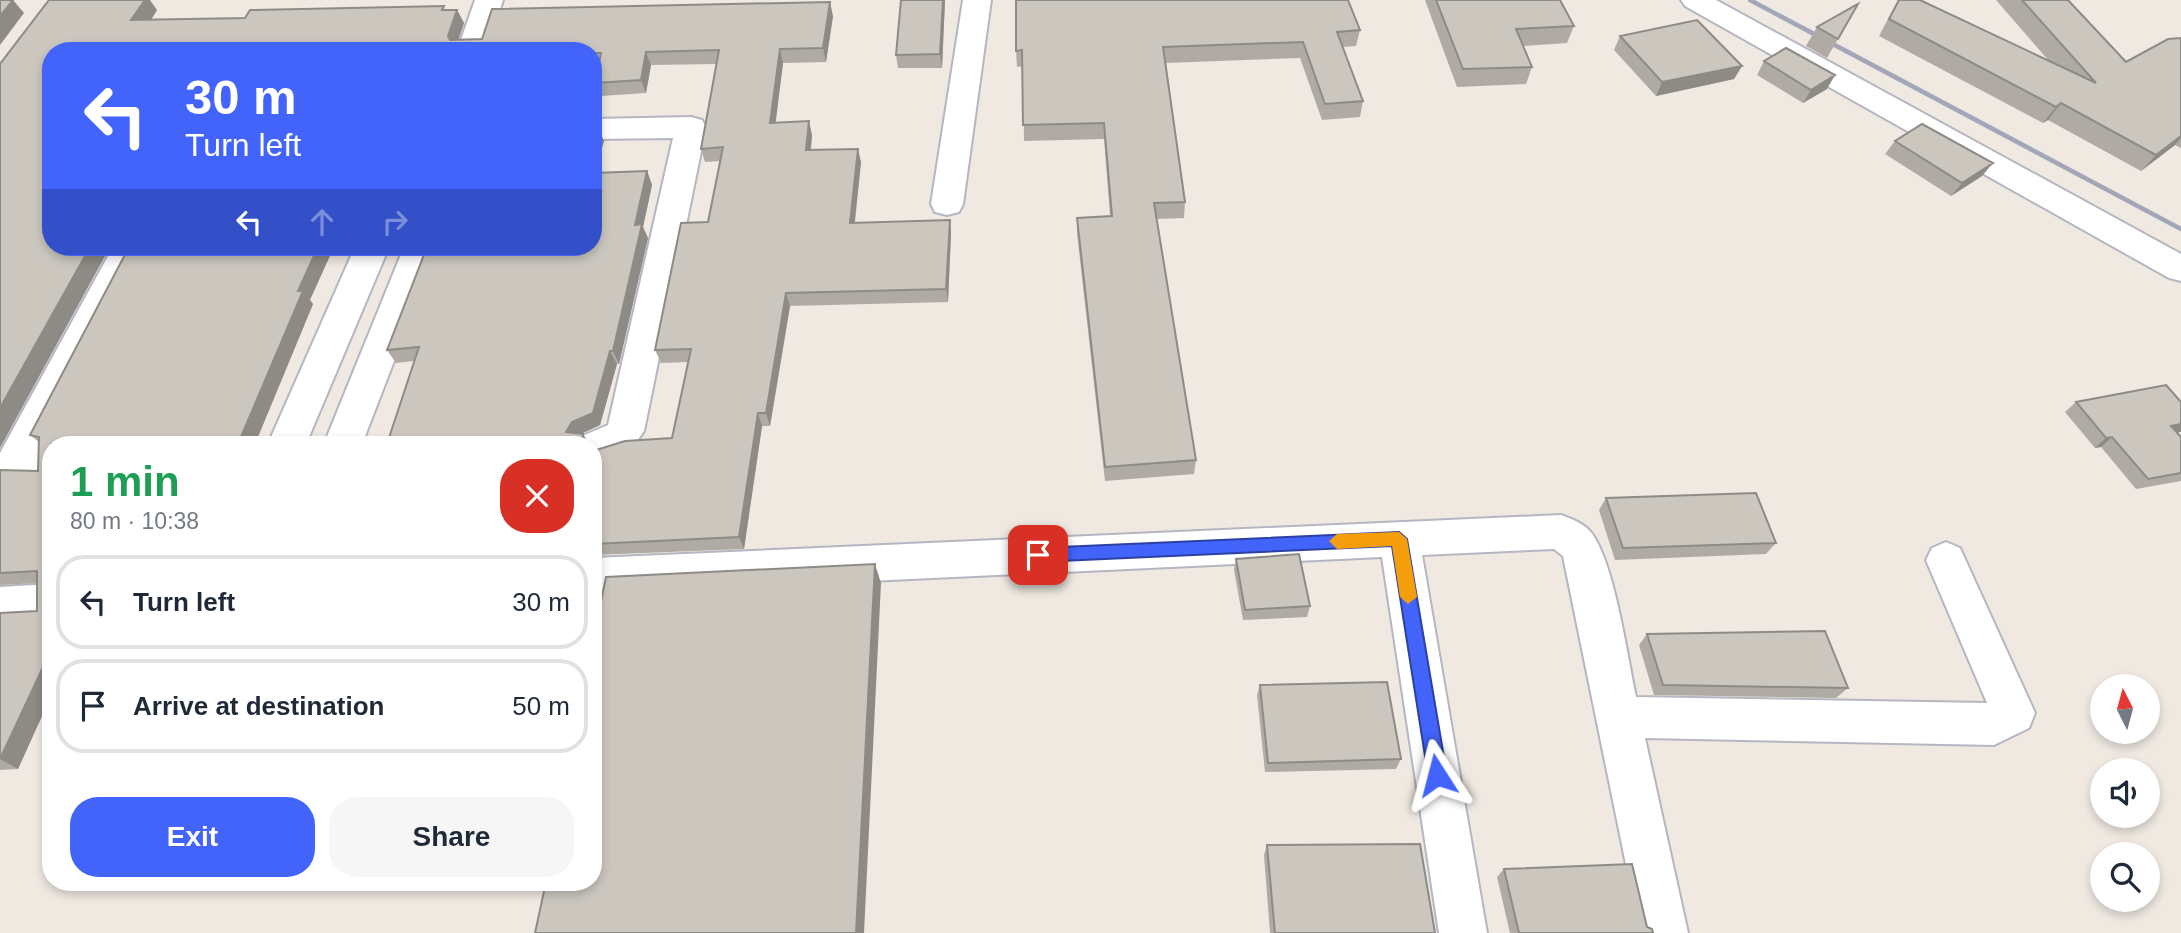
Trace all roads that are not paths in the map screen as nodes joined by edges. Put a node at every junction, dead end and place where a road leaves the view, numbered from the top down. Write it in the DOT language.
graph roads {
  1 [pos="489,0"];
  2 [pos="977,0"];
  3 [pos="1695,0"];
  4 [pos="475,42"];
  5 [pos="602,129"];
  6 [pos="947,204"];
  7 [pos="125,256"];
  8 [pos="368,256"];
  9 [pos="417,256"];
  10 [pos="2181,269"];
  11 [pos="290,436"];
  12 [pos="346,436"];
  13 [pos="602,445"];
  14 [pos="34,465"];
  15 [pos="1399,539"];
  16 [pos="1946,560"];
  17 [pos="602,576"];
  18 [pos="42,603"];
  19 [pos="0,605"];
  20 [pos="1618,717"];
  21 [pos="1463,933"];
  22 [pos="1664,933"];
  1 -- 4 [label="street"];
  2 -- 6 [label="street"];
  3 -- 10 [label="street"];
  5 -- 13 [label="street"];
  7 -- 14 [label="street"];
  8 -- 11 [label="street"];
  9 -- 12 [label="street"];
  15 -- 17 [label="street"];
  15 -- 20 [label="street"];
  15 -- 21 [label="street"];
  16 -- 20 [label="street"];
  18 -- 19 [label="street"];
  20 -- 22 [label="street"];
}
